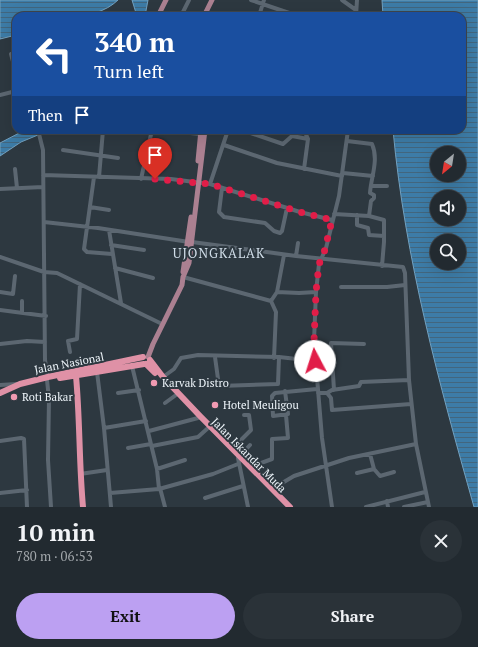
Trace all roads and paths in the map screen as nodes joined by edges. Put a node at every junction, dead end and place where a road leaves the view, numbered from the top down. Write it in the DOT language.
graph roads {
  1 [pos="166,0"];
  2 [pos="189,0"];
  3 [pos="212,0"];
  4 [pos="251,0"];
  5 [pos="342,0"];
  6 [pos="357,0"];
  7 [pos="263,2"];
  8 [pos="282,10"];
  9 [pos="356,10"];
  10 [pos="160,12"];
  11 [pos="183,12"];
  12 [pos="206,12"];
  13 [pos="260,12"];
  14 [pos="287,12"];
  15 [pos="11,54"];
  16 [pos="12,58"];
  17 [pos="12,92"];
  18 [pos="0,95"];
  19 [pos="39,134"];
  20 [pos="103,134"];
  21 [pos="151,134"];
  22 [pos="201,134"];
  23 [pos="204,134"];
  24 [pos="227,134"];
  25 [pos="254,134"];
  26 [pos="306,134"];
  27 [pos="348,134"];
  28 [pos="308,139"];
  29 [pos="347,141"];
  30 [pos="224,145"];
  31 [pos="63,150"];
  32 [pos="100,156"];
  33 [pos="118,158"];
  34 [pos="15,169"];
  35 [pos="304,169"];
  36 [pos="343,175"];
  37 [pos="43,176"];
  38 [pos="373,176"];
  39 [pos="96,177"];
  40 [pos="141,179"];
  41 [pos="197,182"];
  42 [pos="210,184"];
  43 [pos="371,186"];
  44 [pos="387,186"];
  45 [pos="43,187"];
  46 [pos="17,188"];
  47 [pos="222,188"];
  48 [pos="0,189"];
  49 [pos="90,208"];
  50 [pos="287,208"];
  51 [pos="109,210"];
  52 [pos="334,214"];
  53 [pos="357,215"];
  54 [pos="369,216"];
  55 [pos="332,220"];
  56 [pos="44,222"];
  57 [pos="86,227"];
  58 [pos="109,230"];
  59 [pos="384,236"];
  60 [pos="190,242"];
  61 [pos="298,243"];
  62 [pos="111,245"];
  63 [pos="144,250"];
  64 [pos="112,254"];
  65 [pos="284,255"];
  66 [pos="296,256"];
  67 [pos="0,258"];
  68 [pos="321,259"];
  69 [pos="382,266"];
  70 [pos="115,268"];
  71 [pos="44,272"];
  72 [pos="15,276"];
  73 [pos="183,277"];
  74 [pos="154,278"];
  75 [pos="80,284"];
  76 [pos="405,284"];
  77 [pos="341,287"];
  78 [pos="0,292"];
  79 [pos="277,292"];
  80 [pos="316,292"];
  81 [pos="22,301"];
  82 [pos="271,301"];
  83 [pos="121,303"];
  84 [pos="0,310"];
  85 [pos="22,312"];
  86 [pos="46,316"];
  87 [pos="160,323"];
  88 [pos="45,342"];
  89 [pos="0,344"];
  90 [pos="364,344"];
  91 [pos="70,352"];
  92 [pos="215,357"];
  93 [pos="277,358"];
  94 [pos="146,360"];
  95 [pos="315,361"];
  96 [pos="132,366"];
  97 [pos="97,372"];
  98 [pos="76,376"];
  99 [pos="52,377"];
  100 [pos="163,377"];
  101 [pos="409,380"];
  102 [pos="20,384"];
  103 [pos="273,384"];
  104 [pos="0,385"];
  105 [pos="139,390"];
  106 [pos="333,390"];
  107 [pos="285,391"];
  108 [pos="318,391"];
  109 [pos="0,393"];
  110 [pos="118,393"];
  111 [pos="275,393"];
  112 [pos="327,393"];
  113 [pos="176,395"];
  114 [pos="0,397"];
  115 [pos="165,403"];
  116 [pos="411,404"];
  117 [pos="286,415"];
  118 [pos="244,416"];
  119 [pos="198,418"];
  120 [pos="146,421"];
  121 [pos="104,428"];
  122 [pos="208,428"];
  123 [pos="149,431"];
  124 [pos="0,441"];
  125 [pos="416,444"];
  126 [pos="152,445"];
  127 [pos="250,445"];
  128 [pos="128,448"];
  129 [pos="232,449"];
  130 [pos="370,454"];
  131 [pos="185,460"];
  132 [pos="239,460"];
  133 [pos="250,466"];
  134 [pos="326,467"];
  135 [pos="157,469"];
  136 [pos="374,469"];
  137 [pos="108,470"];
  138 [pos="394,472"];
  139 [pos="357,473"];
  140 [pos="80,474"];
  141 [pos="243,486"];
  142 [pos="160,488"];
  143 [pos="272,489"];
  144 [pos="27,490"];
  145 [pos="425,492"];
  146 [pos="0,493"];
  147 [pos="110,493"];
  148 [pos="205,498"];
  149 [pos="387,501"];
  150 [pos="428,505"];
  151 [pos="27,507"];
  152 [pos="51,507"];
  153 [pos="83,507"];
  154 [pos="111,507"];
  155 [pos="165,507"];
  156 [pos="248,507"];
  157 [pos="286,507"];
  158 [pos="290,507"];
  159 [pos="332,507"];
  160 [pos="366,507"];
  161 [pos="388,507"];
  162 [pos="404,507"];
  1 -- 10 [label="main road"];
  2 -- 11 [label="street"];
  3 -- 12 [label="main road"];
  4 -- 7 [label="street"];
  5 -- 9 [label="street"];
  6 -- 9 [label="street"];
  7 -- 8 [label="street"];
  7 -- 13 [label="street"];
  8 -- 14 [label="street"];
  15 -- 16 [label="street"];
  17 -- 18 [label="street"];
  19 -- 37 [label="street"];
  20 -- 32 [label="street"];
  21 -- 40 [label="street"];
  22 -- 41 [label="main road"];
  23 -- 41 [label="main road"];
  24 -- 30 [label="street"];
  25 -- 28 [label="street"];
  26 -- 28 [label="street"];
  27 -- 29 [label="street"];
  28 -- 35 [label="street"];
  29 -- 36 [label="street"];
  29 -- 38 [label="street"];
  30 -- 35 [label="street"];
  30 -- 42 [label="street"];
  31 -- 32 [label="street"];
  32 -- 33 [label="street"];
  32 -- 39 [label="street"];
  34 -- 46 [label="street"];
  35 -- 36 [label="street"];
  36 -- 38 [label="street"];
  36 -- 52 [label="street"];
  37 -- 39 [label="street"];
  37 -- 45 [label="street"];
  38 -- 43 [label="street"];
  39 -- 40 [label="street"];
  39 -- 49 [label="street"];
  40 -- 41 [label="street"];
  41 -- 42 [label="street"];
  41 -- 60 [label="main road"];
  42 -- 47 [label="street"];
  43 -- 44 [label="street"];
  43 -- 54 [label="street"];
  45 -- 46 [label="street"];
  45 -- 56 [label="street"];
  46 -- 48 [label="street"];
  47 -- 50 [label="street"];
  47 -- 50 [label="street"];
  49 -- 51 [label="street"];
  49 -- 57 [label="street"];
  50 -- 55 [label="street"];
  52 -- 53 [label="street"];
  52 -- 55 [label="street"];
  53 -- 54 [label="street"];
  53 -- 59 [label="street"];
  54 -- 59 [label="street"];
  55 -- 68 [label="street"];
  56 -- 57 [label="street"];
  56 -- 71 [label="street"];
  57 -- 58 [label="street"];
  57 -- 64 [label="street"];
  58 -- 60 [label="street"];
  58 -- 62 [label="street"];
  59 -- 69 [label="street"];
  60 -- 65 [label="street"];
  60 -- 73 [label="main road"];
  60 -- 87 [label="main road"];
  61 -- 66 [label="street"];
  62 -- 63 [label="street"];
  62 -- 64 [label="street"];
  64 -- 70 [label="street"];
  65 -- 66 [label="street"];
  65 -- 79 [label="street"];
  66 -- 68 [label="street"];
  67 -- 71 [label="street"];
  68 -- 69 [label="street"];
  68 -- 80 [label="street"];
  69 -- 76 [label="street"];
  70 -- 74 [label="street"];
  70 -- 83 [label="street"];
  71 -- 75 [label="street"];
  71 -- 86 [label="street"];
  72 -- 78 [label="street"];
  73 -- 82 [label="street"];
  73 -- 94 [label="main road"];
  75 -- 83 [label="street"];
  75 -- 91 [label="street"];
  76 -- 77 [label="street"];
  76 -- 101 [label="street"];
  79 -- 80 [label="street"];
  79 -- 82 [label="street"];
  80 -- 95 [label="street"];
  81 -- 85 [label="street"];
  82 -- 93 [label="street"];
  83 -- 87 [label="street"];
  84 -- 85 [label="street"];
  85 -- 86 [label="street"];
  86 -- 88 [label="street"];
  87 -- 94 [label="main road"];
  88 -- 89 [label="street"];
  88 -- 99 [label="street"];
  90 -- 106 [label="street"];
  92 -- 93 [label="street"];
  92 -- 100 [label="street"];
  92 -- 103 [label="street"];
  93 -- 95 [label="street"];
  93 -- 103 [label="street"];
  94 -- 96 [label="highway, Jalan Nasional"];
  94 -- 99 [label="highway, Jalan Nasional"];
  94 -- 100 [label="highway, Jalan Iskandar Muda"];
  94 -- 113 [label="highway, Jalan Iskandar Muda"];
  95 -- 108 [label="street"];
  96 -- 97 [label="highway, Jalan Nasional"];
  96 -- 105 [label="street"];
  97 -- 98 [label="highway, Jalan Nasional"];
  97 -- 121 [label="street"];
  98 -- 99 [label="highway, Jalan Nasional"];
  98 -- 140 [label="highway"];
  99 -- 102 [label="highway, Jalan Nasional"];
  99 -- 114 [label="highway, Jalan Nasional"];
  99 -- 152 [label="street"];
  100 -- 129 [label="highway, Jalan Iskandar Muda"];
  101 -- 106 [label="street"];
  101 -- 116 [label="street"];
  102 -- 104 [label="street"];
  102 -- 109 [label="highway, Jalan Nasional"];
  103 -- 111 [label="street"];
  105 -- 110 [label="street"];
  105 -- 120 [label="street"];
  106 -- 112 [label="street"];
  107 -- 108 [label="street"];
  107 -- 111 [label="street"];
  107 -- 117 [label="street"];
  108 -- 112 [label="street"];
  108 -- 134 [label="street"];
  111 -- 117 [label="street"];
  112 -- 116 [label="street"];
  113 -- 115 [label="street"];
  113 -- 119 [label="highway, Jalan Iskandar Muda"];
  116 -- 125 [label="street"];
  117 -- 133 [label="street"];
  118 -- 129 [label="street"];
  119 -- 122 [label="highway, Jalan Iskandar Muda"];
  119 -- 123 [label="street"];
  120 -- 121 [label="street"];
  120 -- 123 [label="street"];
  121 -- 137 [label="street"];
  122 -- 126 [label="street"];
  122 -- 132 [label="highway, Jalan Iskandar Muda"];
  123 -- 126 [label="street"];
  124 -- 144 [label="street"];
  125 -- 130 [label="street"];
  125 -- 145 [label="street"];
  126 -- 128 [label="street"];
  126 -- 135 [label="street"];
  127 -- 132 [label="street"];
  129 -- 132 [label="highway, Jalan Iskandar Muda"];
  130 -- 134 [label="street"];
  130 -- 136 [label="street"];
  131 -- 135 [label="street"];
  132 -- 133 [label="highway, Jalan Iskandar Muda"];
  132 -- 141 [label="street"];
  132 -- 142 [label="street"];
  132 -- 157 [label="highway, Jalan Iskandar Muda"];
  133 -- 143 [label="highway, Jalan Iskandar Muda"];
  134 -- 143 [label="street"];
  134 -- 159 [label="street"];
  135 -- 142 [label="street"];
  136 -- 138 [label="street"];
  136 -- 139 [label="street"];
  137 -- 140 [label="street"];
  137 -- 147 [label="street"];
  140 -- 153 [label="highway"];
  141 -- 148 [label="street"];
  141 -- 156 [label="street"];
  142 -- 147 [label="street"];
  142 -- 155 [label="street"];
  143 -- 158 [label="highway, Jalan Iskandar Muda"];
  144 -- 146 [label="street"];
  144 -- 151 [label="street"];
  145 -- 149 [label="street"];
  145 -- 150 [label="street"];
  147 -- 154 [label="street"];
  149 -- 160 [label="street"];
  149 -- 161 [label="street"];
  150 -- 162 [label="street"];
}
